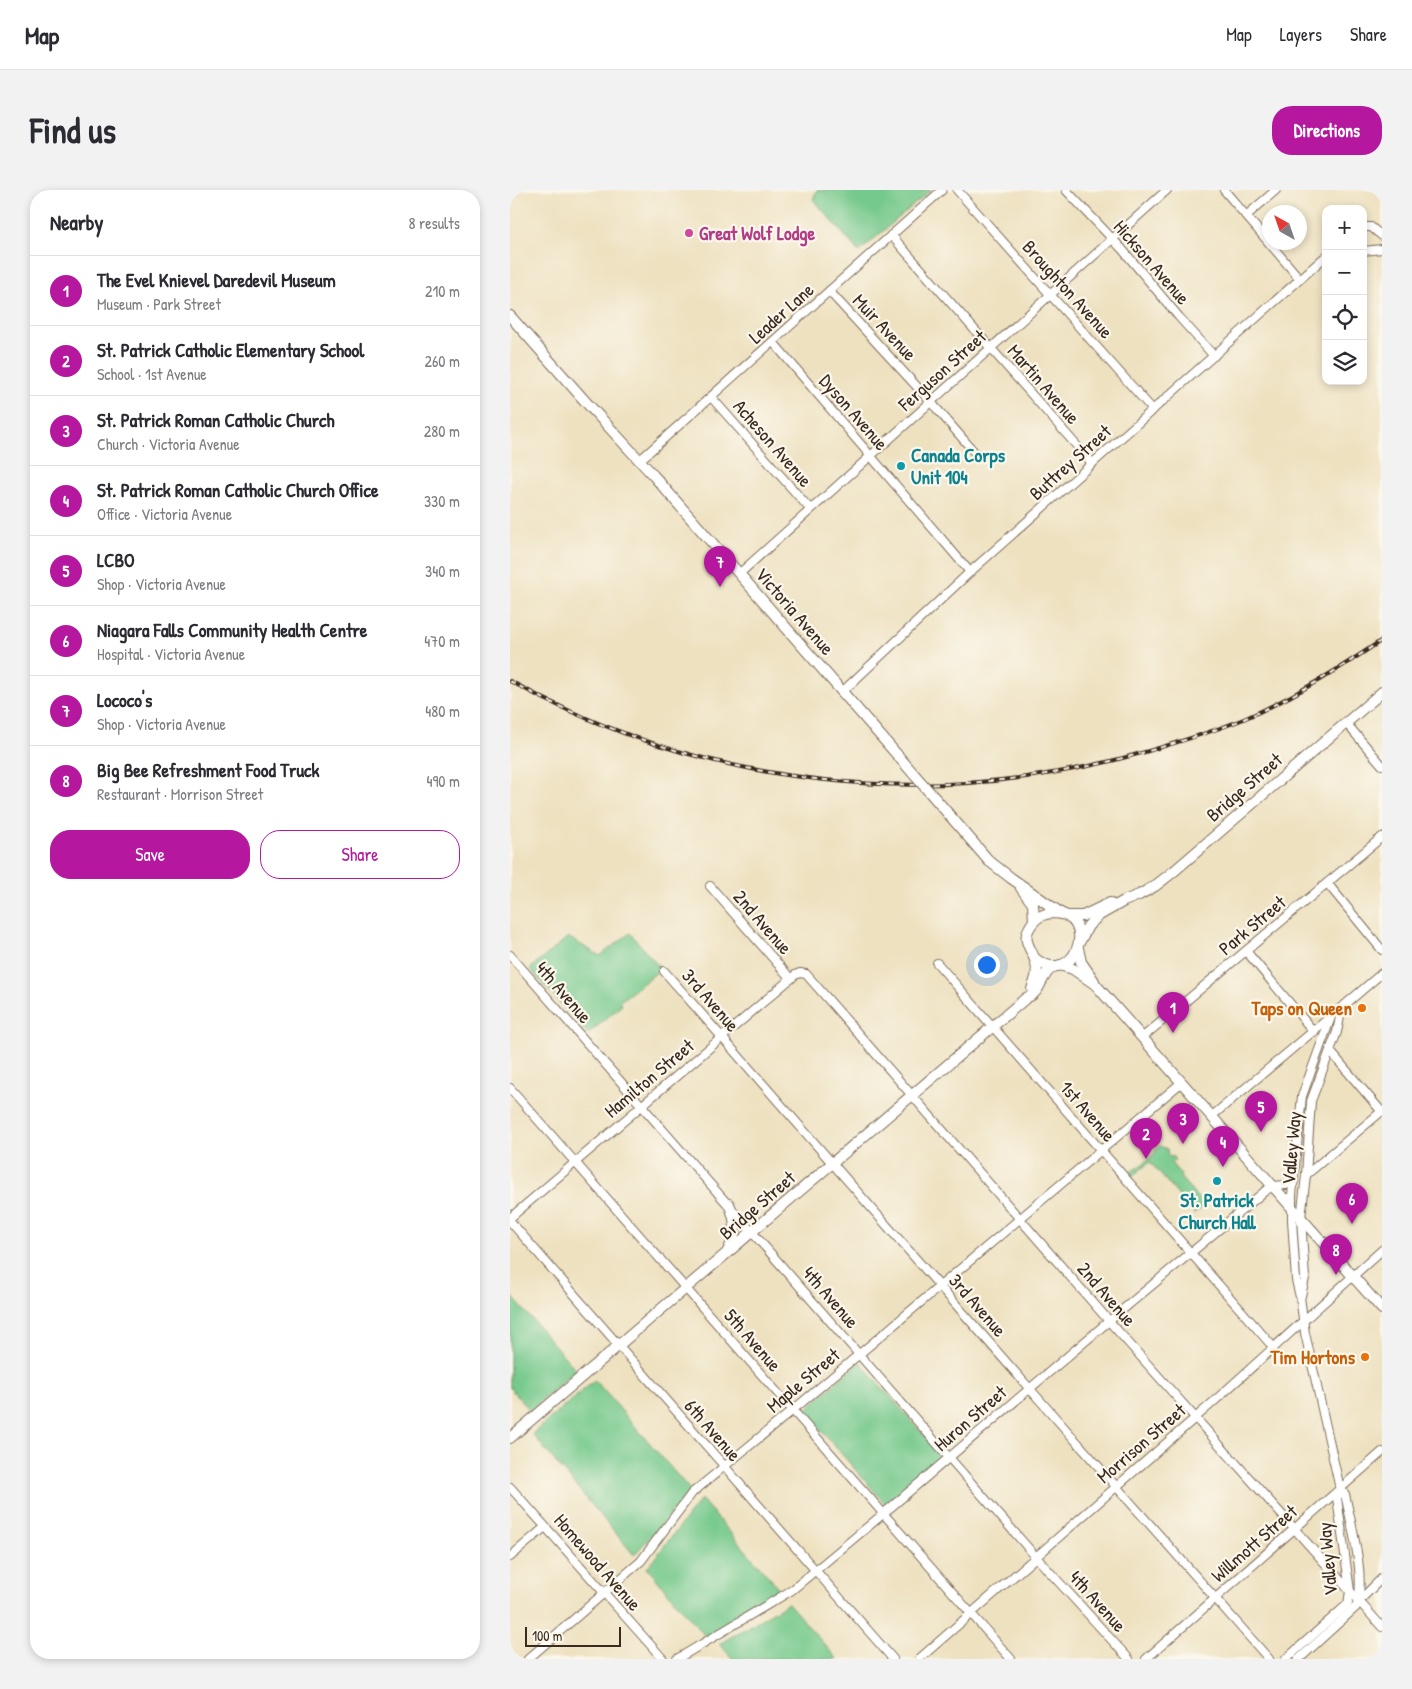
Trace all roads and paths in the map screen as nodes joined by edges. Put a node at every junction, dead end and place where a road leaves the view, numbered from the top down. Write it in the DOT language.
graph roads {
  1 [pos="942,190"];
  2 [pos="957,190"];
  3 [pos="1066,190"];
  4 [pos="1167,190"];
  5 [pos="1224,190"];
  6 [pos="1276,190"];
  7 [pos="1246,216"];
  8 [pos="1367,227"];
  9 [pos="891,236"];
  10 [pos="1382,236"];
  11 [pos="1112,240"];
  12 [pos="1382,249"];
  13 [pos="1367,251"];
  14 [pos="1322,260"];
  15 [pos="1300,278"];
  16 [pos="830,291"];
  17 [pos="1051,294"];
  18 [pos="510,316"];
  19 [pos="773,342"];
  20 [pos="991,349"];
  21 [pos="1214,356"];
  22 [pos="712,398"];
  23 [pos="931,402"];
  24 [pos="1153,410"];
  25 [pos="976,454"];
  26 [pos="870,455"];
  27 [pos="640,460"];
  28 [pos="1092,463"];
  29 [pos="810,509"];
  30 [pos="970,572"];
  31 [pos="739,574"];
  32 [pos="842,692"];
  33 [pos="1382,692"];
  34 [pos="1346,722"];
  35 [pos="1382,765"];
  36 [pos="1382,837"];
  37 [pos="1016,882"];
  38 [pos="1327,883"];
  39 [pos="710,886"];
  40 [pos="1124,901"];
  41 [pos="1065,915"];
  42 [pos="1034,921"];
  43 [pos="1079,945"];
  44 [pos="1382,950"];
  45 [pos="1246,951"];
  46 [pos="510,955"];
  47 [pos="1034,958"];
  48 [pos="937,963"];
  49 [pos="1058,965"];
  50 [pos="664,971"];
  51 [pos="1382,973"];
  52 [pos="791,979"];
  53 [pos="1095,984"];
  54 [pos="1026,998"];
  55 [pos="1342,1007"];
  56 [pos="1332,1017"];
  57 [pos="993,1027"];
  58 [pos="1314,1032"];
  59 [pos="1143,1037"];
  60 [pos="722,1038"];
  61 [pos="1330,1051"];
  62 [pos="1182,1082"];
  63 [pos="510,1088"];
  64 [pos="913,1095"];
  65 [pos="642,1105"];
  66 [pos="1382,1111"];
  67 [pos="1212,1116"];
  68 [pos="1100,1149"];
  69 [pos="575,1162"];
  70 [pos="833,1163"];
  71 [pos="1306,1175"];
  72 [pos="1294,1181"];
  73 [pos="1273,1186"];
  74 [pos="729,1204"];
  75 [pos="1292,1207"];
  76 [pos="1020,1218"];
  77 [pos="1301,1218"];
  78 [pos="510,1219"];
  79 [pos="753,1232"];
  80 [pos="1382,1250"];
  81 [pos="1190,1252"];
  82 [pos="725,1256"];
  83 [pos="1353,1276"];
  84 [pos="940,1287"];
  85 [pos="686,1288"];
  86 [pos="1300,1296"];
  87 [pos="1382,1309"];
  88 [pos="1108,1321"];
  89 [pos="1303,1322"];
  90 [pos="619,1345"];
  91 [pos="1274,1348"];
  92 [pos="860,1354"];
  93 [pos="1029,1388"];
  94 [pos="793,1410"];
  95 [pos="1195,1418"];
  96 [pos="510,1438"];
  97 [pos="1382,1452"];
  98 [pos="950,1457"];
  99 [pos="724,1466"];
  100 [pos="1116,1486"];
  101 [pos="510,1487"];
  102 [pos="1340,1489"];
  103 [pos="883,1514"];
  104 [pos="545,1526"];
  105 [pos="1295,1529"];
  106 [pos="510,1557"];
  107 [pos="1036,1557"];
  108 [pos="814,1570"];
  109 [pos="1382,1578"];
  110 [pos="1350,1591"];
  111 [pos="604,1594"];
  112 [pos="1215,1598"];
  113 [pos="1359,1600"];
  114 [pos="971,1614"];
  115 [pos="1382,1627"];
  116 [pos="528,1659"];
  117 [pos="663,1659"];
  118 [pos="677,1659"];
  119 [pos="893,1659"];
  120 [pos="919,1659"];
  121 [pos="1011,1659"];
  122 [pos="1128,1659"];
  123 [pos="1146,1659"];
  124 [pos="1269,1659"];
  125 [pos="1286,1659"];
  126 [pos="1299,1659"];
  1 -- 9 [label="street, Leader Lane"];
  2 -- 17 [label="street, Broughton Avenue"];
  3 -- 11 [label="street, Hickson Avenue"];
  4 -- 11 [label="street, Ferguson Street"];
  5 -- 7 [label="street"];
  6 -- 7 [label="street"];
  7 -- 15 [label="street"];
  8 -- 10 [label="street"];
  9 -- 16 [label="street, Leader Lane"];
  9 -- 20 [label="street, Martin Avenue"];
  11 -- 17 [label="street, Ferguson Street"];
  11 -- 21 [label="street, Hickson Avenue"];
  12 -- 13 [label="street"];
  14 -- 15 [label="street, Buttrey Street"];
  15 -- 21 [label="street, Buttrey Street"];
  16 -- 19 [label="street, Leader Lane"];
  16 -- 23 [label="street, Muir Avenue"];
  17 -- 20 [label="street, Ferguson Street"];
  17 -- 24 [label="street, Broughton Avenue"];
  18 -- 27 [label="main road, Victoria Avenue"];
  19 -- 22 [label="street, Leader Lane"];
  19 -- 26 [label="street, Dyson Avenue"];
  20 -- 23 [label="street, Ferguson Street"];
  20 -- 28 [label="street, Martin Avenue"];
  21 -- 24 [label="street, Buttrey Street"];
  22 -- 27 [label="street, Leader Lane"];
  22 -- 29 [label="street, Acheson Avenue"];
  23 -- 25 [label="street, Muir Avenue"];
  23 -- 26 [label="street, Ferguson Street"];
  24 -- 28 [label="street, Buttrey Street"];
  26 -- 29 [label="street, Ferguson Street"];
  26 -- 30 [label="street, Dyson Avenue"];
  27 -- 31 [label="main road, Victoria Avenue"];
  28 -- 30 [label="street, Buttrey Street"];
  29 -- 31 [label="street, Ferguson Street"];
  30 -- 32 [label="street, Buttrey Street"];
  31 -- 32 [label="main road, Victoria Avenue"];
  32 -- 37 [label="main road, Victoria Avenue, bridge"];
  33 -- 34 [label="main road, Bridge Street"];
  34 -- 35 [label="street"];
  34 -- 40 [label="main road, Bridge Street"];
  36 -- 38 [label="street, Park Street"];
  37 -- 41 [label="main road, Victoria Avenue"];
  37 -- 42 [label="main road, Victoria Avenue"];
  38 -- 44 [label="street"];
  38 -- 45 [label="street, Park Street"];
  39 -- 52 [label="street, 2nd Avenue"];
  40 -- 41 [label="main road, Bridge Street"];
  40 -- 43 [label="main road, Bridge Street"];
  41 -- 42 [label="main road"];
  41 -- 43 [label="main road"];
  42 -- 47 [label="main road"];
  43 -- 49 [label="main road"];
  43 -- 53 [label="main road"];
  45 -- 58 [label="street"];
  45 -- 59 [label="street, Park Street"];
  46 -- 65 [label="street, 4th Avenue"];
  47 -- 49 [label="main road"];
  47 -- 54 [label="main road, Bridge Street"];
  48 -- 57 [label="street, 1st Avenue"];
  49 -- 53 [label="main road"];
  49 -- 54 [label="main road, Bridge Street"];
  50 -- 60 [label="street, 3rd Avenue"];
  51 -- 55 [label="street"];
  52 -- 60 [label="street, Hamilton Street"];
  52 -- 64 [label="street, 2nd Avenue"];
  53 -- 59 [label="main road"];
  54 -- 57 [label="main road, Bridge Street"];
  55 -- 56 [label="street"];
  55 -- 61 [label="street, Valley Way"];
  56 -- 58 [label="street"];
  56 -- 72 [label="street, Valley Way"];
  57 -- 64 [label="main road, Bridge Street"];
  57 -- 68 [label="street, 1st Avenue"];
  58 -- 67 [label="street"];
  59 -- 62 [label="main road"];
  60 -- 65 [label="street, Hamilton Street"];
  60 -- 70 [label="street, 3rd Avenue"];
  61 -- 66 [label="street"];
  61 -- 71 [label="street, Valley Way"];
  62 -- 67 [label="main road"];
  62 -- 68 [label="street, Maple Street"];
  63 -- 69 [label="street, 5th Avenue"];
  64 -- 70 [label="main road, Bridge Street"];
  64 -- 76 [label="street, 2nd Avenue"];
  65 -- 69 [label="street, Hamilton Street"];
  65 -- 74 [label="street, 4th Avenue"];
  66 -- 71 [label="street"];
  67 -- 73 [label="main road"];
  68 -- 76 [label="street, Maple Street"];
  68 -- 81 [label="street, 1st Avenue"];
  69 -- 78 [label="street, Hamilton Street"];
  69 -- 85 [label="street, 5th Avenue"];
  70 -- 79 [label="main road, Bridge Street"];
  70 -- 84 [label="street, 3rd Avenue"];
  71 -- 77 [label="street, Valley Way"];
  72 -- 73 [label="street"];
  72 -- 75 [label="street, Valley Way"];
  73 -- 75 [label="main road"];
  73 -- 81 [label="street, Huron Street"];
  74 -- 79 [label="street, 4th Avenue"];
  74 -- 82 [label="main road"];
  75 -- 77 [label="main road"];
  75 -- 86 [label="street, Valley Way"];
  76 -- 84 [label="street, Maple Street"];
  76 -- 88 [label="street, 2nd Avenue"];
  77 -- 83 [label="main road"];
  77 -- 86 [label="street, Valley Way"];
  78 -- 90 [label="street, 6th Avenue"];
  79 -- 82 [label="main road, Bridge Street"];
  79 -- 92 [label="street, 4th Avenue"];
  80 -- 83 [label="street, Morrison Street"];
  81 -- 88 [label="street, Huron Street"];
  81 -- 91 [label="street, 1st Avenue"];
  82 -- 85 [label="main road, Bridge Street"];
  83 -- 87 [label="main road"];
  83 -- 89 [label="street, Morrison Street"];
  84 -- 92 [label="street, Maple Street"];
  84 -- 93 [label="street, 3rd Avenue"];
  85 -- 90 [label="main road, Bridge Street"];
  85 -- 94 [label="street, 5th Avenue"];
  86 -- 89 [label="street, Valley Way"];
  88 -- 93 [label="street, Huron Street"];
  88 -- 95 [label="street, 2nd Avenue"];
  89 -- 91 [label="street, Morrison Street"];
  89 -- 102 [label="street, Valley Way"];
  90 -- 96 [label="main road, Bridge Street"];
  90 -- 99 [label="street, 6th Avenue"];
  91 -- 95 [label="street, Morrison Street"];
  92 -- 94 [label="street, Maple Street"];
  92 -- 98 [label="street, 4th Avenue"];
  93 -- 98 [label="street, Huron Street"];
  93 -- 100 [label="street, 3rd Avenue"];
  94 -- 99 [label="street, Maple Street"];
  94 -- 103 [label="street, 5th Avenue"];
  95 -- 100 [label="street, Morrison Street"];
  95 -- 105 [label="street, 2nd Avenue"];
  97 -- 102 [label="street, Willmott Street"];
  98 -- 103 [label="street, Huron Street"];
  98 -- 107 [label="street, 4th Avenue"];
  99 -- 108 [label="street, 6th Avenue"];
  99 -- 111 [label="street, Maple Street"];
  100 -- 107 [label="street, Morrison Street"];
  100 -- 112 [label="street, 3rd Avenue"];
  101 -- 104 [label="street, Homewood Avenue"];
  102 -- 105 [label="street, Willmott Street"];
  102 -- 110 [label="street, Valley Way"];
  102 -- 113 [label="street, Valley Way"];
  103 -- 108 [label="street, Huron Street"];
  103 -- 114 [label="street, 5th Avenue"];
  104 -- 106 [label="street"];
  104 -- 111 [label="street, Homewood Avenue"];
  105 -- 110 [label="street, 2nd Avenue"];
  105 -- 112 [label="street, Willmott Street"];
  107 -- 114 [label="street, Morrison Street"];
  107 -- 122 [label="street, 4th Avenue"];
  108 -- 118 [label="street, Huron Street"];
  108 -- 119 [label="street, 6th Avenue"];
  109 -- 113 [label="street"];
  110 -- 113 [label="street, 2nd Avenue"];
  110 -- 125 [label="street, Valley Way"];
  111 -- 116 [label="street, Maple Street"];
  111 -- 117 [label="street, Homewood Avenue"];
  112 -- 123 [label="street, Willmott Street"];
  112 -- 124 [label="street, 3rd Avenue"];
  113 -- 115 [label="street, 2nd Avenue"];
  113 -- 126 [label="street, Valley Way"];
  114 -- 120 [label="street, Morrison Street"];
  114 -- 121 [label="street, 5th Avenue"];
}
